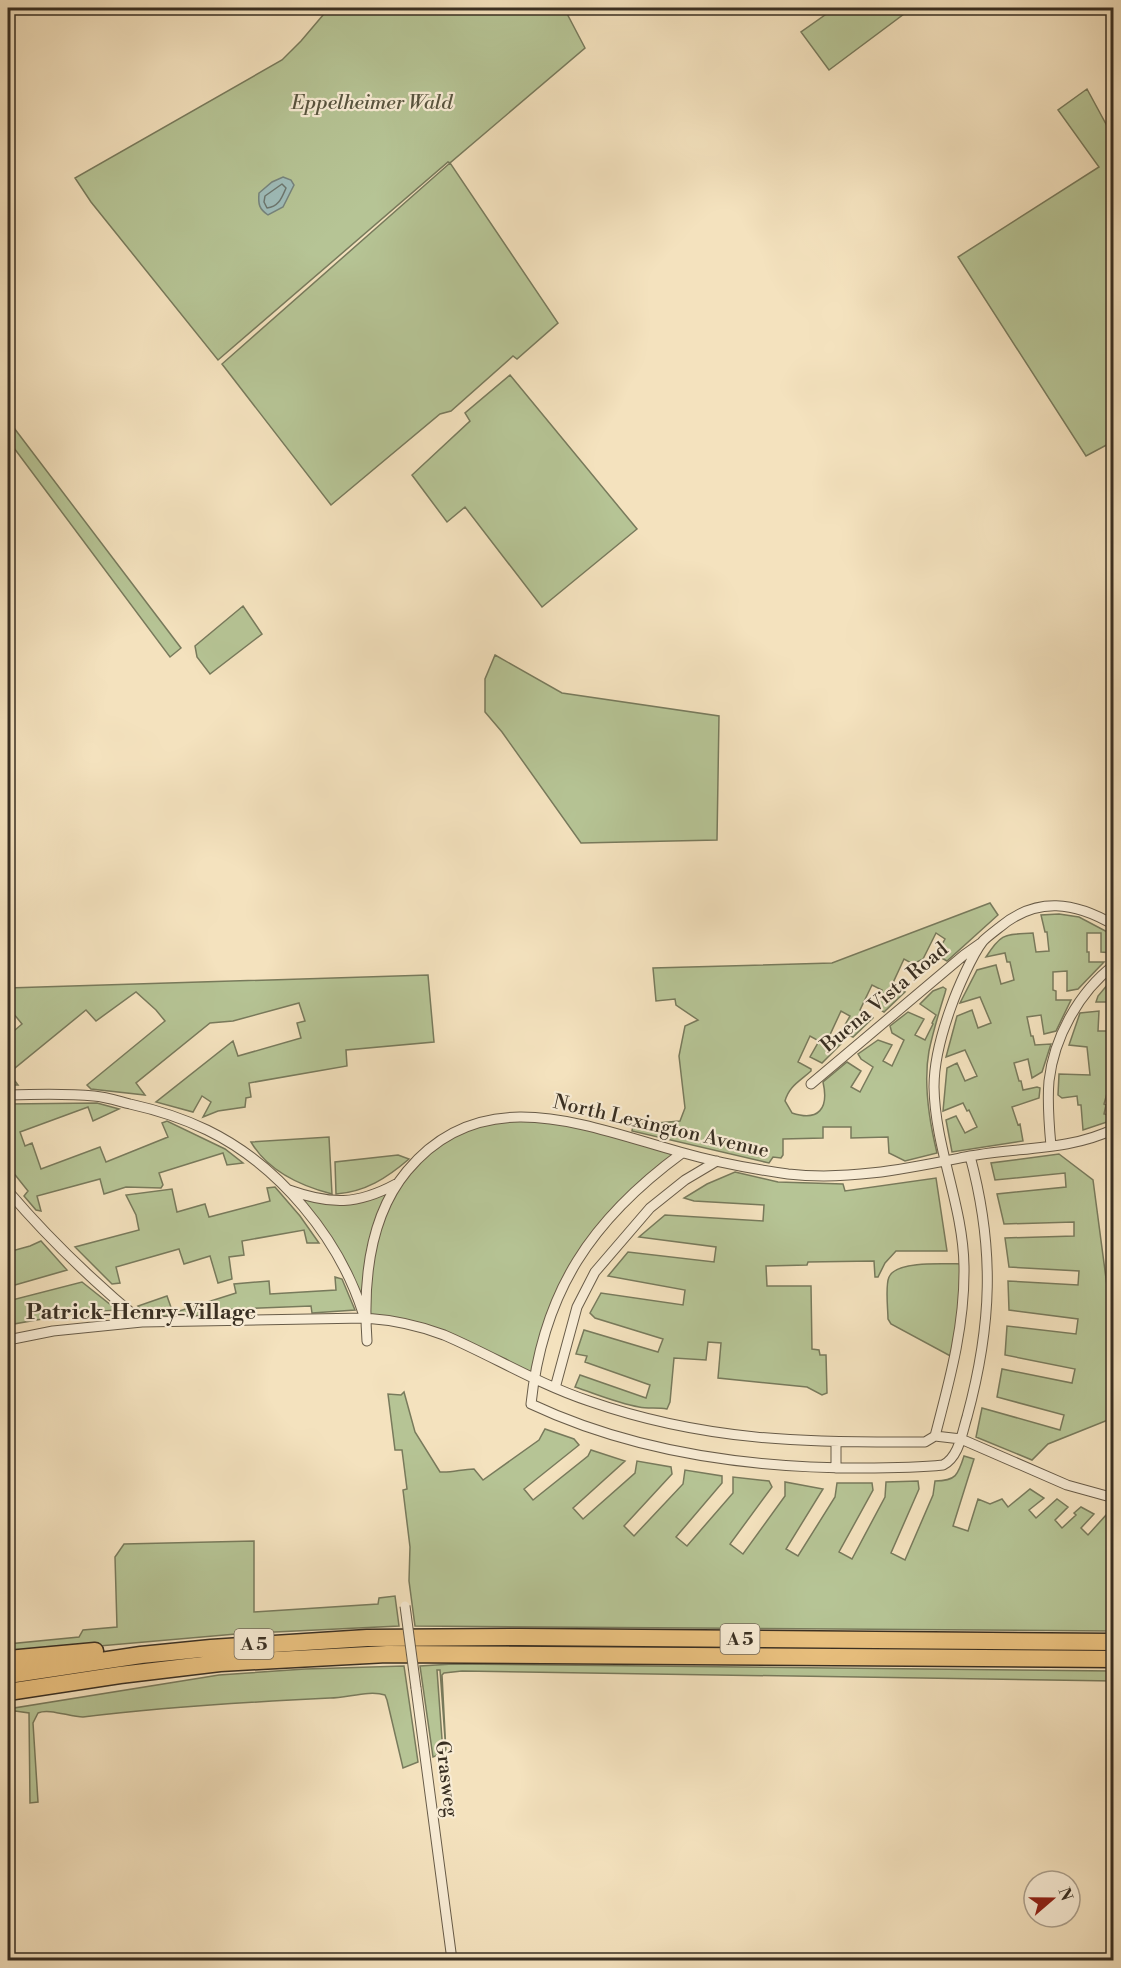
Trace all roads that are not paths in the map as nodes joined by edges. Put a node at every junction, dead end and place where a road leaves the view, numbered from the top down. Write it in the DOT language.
graph roads {
  1 [pos="1113,926"];
  2 [pos="983,942"];
  3 [pos="1113,965"];
  4 [pos="811,1084"];
  5 [pos="8,1095"];
  6 [pos="1113,1129"];
  7 [pos="1051,1146"];
  8 [pos="682,1153"];
  9 [pos="970,1156"];
  10 [pos="717,1161"];
  11 [pos="946,1162"];
  12 [pos="398,1183"];
  13 [pos="286,1189"];
  14 [pos="8,1191"];
  15 [pos="365,1318"];
  16 [pos="142,1322"];
  17 [pos="8,1340"];
  18 [pos="367,1341"];
  19 [pos="533,1379"];
  20 [pos="555,1388"];
  21 [pos="935,1436"];
  22 [pos="961,1439"];
  23 [pos="836,1443"];
  24 [pos="836,1468"];
  25 [pos="1113,1498"];
  26 [pos="405,1604"];
  27 [pos="1113,1642"];
  28 [pos="141,1655"];
  29 [pos="8,1659"];
  30 [pos="1113,1659"];
  31 [pos="120,1674"];
  32 [pos="8,1675"];
  33 [pos="8,1692"];
  34 [pos="8,1702"];
  35 [pos="452,1960"];
  1 -- 2 [label="street, Buena Vista Road"];
  2 -- 4 [label="street, Buena Vista Road"];
  2 -- 11 [label="street"];
  3 -- 7 [label="street"];
  5 -- 13 [label="street"];
  6 -- 7 [label="street, North Lexington Avenue"];
  7 -- 9 [label="street, North Lexington Avenue"];
  8 -- 10 [label="street, North Lexington Avenue"];
  8 -- 12 [label="street, North Lexington Avenue"];
  8 -- 19 [label="street"];
  9 -- 11 [label="street, North Lexington Avenue"];
  9 -- 22 [label="street"];
  10 -- 11 [label="street, North Lexington Avenue"];
  10 -- 20 [label="street"];
  11 -- 21 [label="street"];
  12 -- 13 [label="street, North Lexington Avenue"];
  12 -- 15 [label="street, North Lexington Avenue"];
  13 -- 15 [label="street"];
  14 -- 16 [label="street"];
  15 -- 16 [label="street"];
  15 -- 18 [label="street"];
  15 -- 19 [label="street"];
  16 -- 17 [label="street"];
  19 -- 20 [label="street"];
  19 -- 24 [label="street"];
  20 -- 23 [label="street"];
  21 -- 22 [label="street"];
  21 -- 23 [label="street"];
  22 -- 24 [label="street"];
  22 -- 25 [label="street"];
  23 -- 24 [label="street"];
  26 -- 35 [label="street, Grasweg, bridge"];
  27 -- 28 [label="highway, A 5"];
  28 -- 29 [label="highway, A 5"];
  28 -- 32 [label="highway, A 5"];
  30 -- 31 [label="highway, A 5"];
  31 -- 33 [label="highway, A 5"];
  31 -- 34 [label="highway, A 5"];
}
